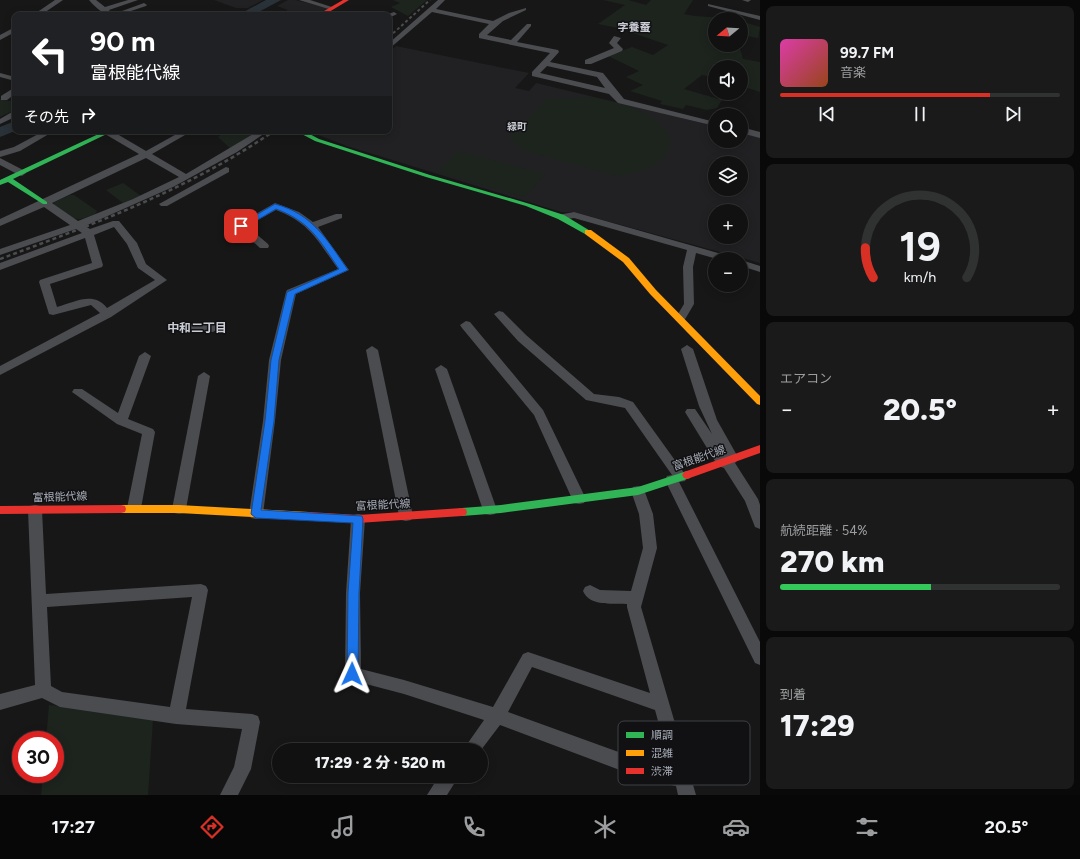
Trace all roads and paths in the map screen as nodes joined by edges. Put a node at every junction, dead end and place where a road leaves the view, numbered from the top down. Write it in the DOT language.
graph roads {
  1 [pos="60,0"];
  2 [pos="92,0"];
  3 [pos="135,0"];
  4 [pos="302,0"];
  5 [pos="347,0"];
  6 [pos="442,0"];
  7 [pos="745,0"];
  8 [pos="748,0"];
  9 [pos="144,5"];
  10 [pos="710,5"];
  11 [pos="332,8"];
  12 [pos="524,9"];
  13 [pos="103,10"];
  14 [pos="432,10"];
  15 [pos="41,12"];
  16 [pos="107,12"];
  17 [pos="122,12"];
  18 [pos="325,12"];
  19 [pos="760,18"];
  20 [pos="492,23"];
  21 [pos="528,25"];
  22 [pos="12,31"];
  23 [pos="0,38"];
  24 [pos="617,38"];
  25 [pos="512,43"];
  26 [pos="392,44"];
  27 [pos="588,62"];
  28 [pos="545,63"];
  29 [pos="0,75"];
  30 [pos="12,78"];
  31 [pos="612,92"];
  32 [pos="12,93"];
  33 [pos="4,98"];
  34 [pos="12,116"];
  35 [pos="0,122"];
  36 [pos="708,122"];
  37 [pos="748,131"];
  38 [pos="44,134"];
  39 [pos="105,134"];
  40 [pos="112,134"];
  41 [pos="174,134"];
  42 [pos="183,134"];
  43 [pos="260,134"];
  44 [pos="307,134"];
  45 [pos="760,134"];
  46 [pos="180,136"];
  47 [pos="0,154"];
  48 [pos="147,154"];
  49 [pos="0,161"];
  50 [pos="226,170"];
  51 [pos="22,173"];
  52 [pos="184,177"];
  53 [pos="4,181"];
  54 [pos="45,204"];
  55 [pos="164,204"];
  56 [pos="338,216"];
  57 [pos="561,217"];
  58 [pos="0,223"];
  59 [pos="79,225"];
  60 [pos="241,226"];
  61 [pos="312,226"];
  62 [pos="228,232"];
  63 [pos="89,233"];
  64 [pos="264,246"];
  65 [pos="692,249"];
  66 [pos="0,252"];
  67 [pos="708,253"];
  68 [pos="748,265"];
  69 [pos="0,267"];
  70 [pos="760,269"];
  71 [pos="499,314"];
  72 [pos="107,315"];
  73 [pos="680,319"];
  74 [pos="466,325"];
  75 [pos="183,328"];
  76 [pos="213,328"];
  77 [pos="688,349"];
  78 [pos="372,350"];
  79 [pos="145,356"];
  80 [pos="441,369"];
  81 [pos="0,371"];
  82 [pos="204,376"];
  83 [pos="78,392"];
  84 [pos="760,402"];
  85 [pos="691,412"];
  86 [pos="121,421"];
  87 [pos="760,449"];
  88 [pos="727,461"];
  89 [pos="676,479"];
  90 [pos="638,491"];
  91 [pos="579,499"];
  92 [pos="134,508"];
  93 [pos="179,508"];
  94 [pos="0,510"];
  95 [pos="35,510"];
  96 [pos="490,510"];
  97 [pos="256,514"];
  98 [pos="406,516"];
  99 [pos="358,519"];
  100 [pos="760,523"];
  101 [pos="590,591"];
  102 [pos="636,598"];
  103 [pos="40,600"];
  104 [pos="760,658"];
  105 [pos="43,690"];
  106 [pos="0,702"];
  107 [pos="661,704"];
  108 [pos="176,716"];
  109 [pos="497,716"];
  110 [pos="666,721"];
  111 [pos="476,743"];
  112 [pos="618,761"];
  113 [pos="445,783"];
  114 [pos="684,785"];
  115 [pos="229,795"];
  116 [pos="436,795"];
  117 [pos="687,795"];
  1 -- 15 [label="street"];
  2 -- 13 [label="street"];
  3 -- 13 [label="street"];
  4 -- 11 [label="street"];
  5 -- 11 [label="street"];
  6 -- 14 [label="street"];
  7 -- 8 [label="street"];
  9 -- 17 [label="street"];
  10 -- 19 [label="street"];
  11 -- 18 [label="street"];
  12 -- 20 [label="street"];
  13 -- 16 [label="street"];
  14 -- 20 [label="street"];
  14 -- 26 [label="street"];
  20 -- 25 [label="street"];
  21 -- 25 [label="street"];
  22 -- 23 [label="street"];
  24 -- 27 [label="street"];
  25 -- 28 [label="street"];
  28 -- 31 [label="street"];
  28 -- 31 [label="street"];
  29 -- 30 [label="street"];
  31 -- 36 [label="street"];
  32 -- 33 [label="street"];
  34 -- 35 [label="street"];
  37 -- 45 [label="street"];
  38 -- 47 [label="street"];
  39 -- 51 [label="street"];
  40 -- 48 [label="street"];
  41 -- 46 [label="street"];
  42 -- 46 [label="street"];
  43 -- 52 [label="street"];
  44 -- 57 [label="street"];
  46 -- 48 [label="street"];
  48 -- 52 [label="street"];
  48 -- 54 [label="street"];
  49 -- 51 [label="street"];
  50 -- 55 [label="street"];
  51 -- 53 [label="street"];
  52 -- 59 [label="street"];
  53 -- 54 [label="street"];
  54 -- 58 [label="street"];
  54 -- 59 [label="street"];
  56 -- 61 [label="street"];
  57 -- 65 [label="street"];
  57 -- 73 [label="street"];
  59 -- 63 [label="street"];
  59 -- 66 [label="street"];
  60 -- 61 [label="street"];
  60 -- 62 [label="street"];
  60 -- 64 [label="street"];
  61 -- 97 [label="street"];
  63 -- 69 [label="street"];
  63 -- 72 [label="street"];
  63 -- 72 [label="street"];
  65 -- 67 [label="street"];
  65 -- 73 [label="street"];
  68 -- 70 [label="street"];
  71 -- 89 [label="street"];
  72 -- 81 [label="street"];
  73 -- 84 [label="street"];
  74 -- 91 [label="street"];
  75 -- 76 [label="street"];
  77 -- 88 [label="street"];
  78 -- 98 [label="street"];
  79 -- 86 [label="street"];
  80 -- 96 [label="street"];
  82 -- 93 [label="street"];
  83 -- 86 [label="street"];
  85 -- 88 [label="street"];
  86 -- 92 [label="street"];
  87 -- 88 [label="street, 富根能代線"];
  88 -- 89 [label="street, 富根能代線"];
  88 -- 100 [label="street"];
  89 -- 90 [label="street, 富根能代線"];
  89 -- 104 [label="street"];
  90 -- 91 [label="street, 富根能代線"];
  90 -- 102 [label="street"];
  91 -- 96 [label="street, 富根能代線"];
  92 -- 93 [label="street, 富根能代線"];
  92 -- 95 [label="street, 富根能代線"];
  93 -- 97 [label="street, 富根能代線"];
  94 -- 95 [label="street, 富根能代線"];
  95 -- 103 [label="street"];
  96 -- 98 [label="street, 富根能代線"];
  97 -- 99 [label="street, 富根能代線"];
  98 -- 99 [label="street, 富根能代線"];
  99 -- 109 [label="street"];
  101 -- 102 [label="street"];
  102 -- 107 [label="street"];
  103 -- 105 [label="street"];
  103 -- 108 [label="street"];
  105 -- 106 [label="street"];
  105 -- 108 [label="street"];
  107 -- 109 [label="street"];
  107 -- 110 [label="street"];
  108 -- 115 [label="street"];
  109 -- 111 [label="street"];
  109 -- 112 [label="street"];
  113 -- 116 [label="street"];
  114 -- 117 [label="street"];
}
